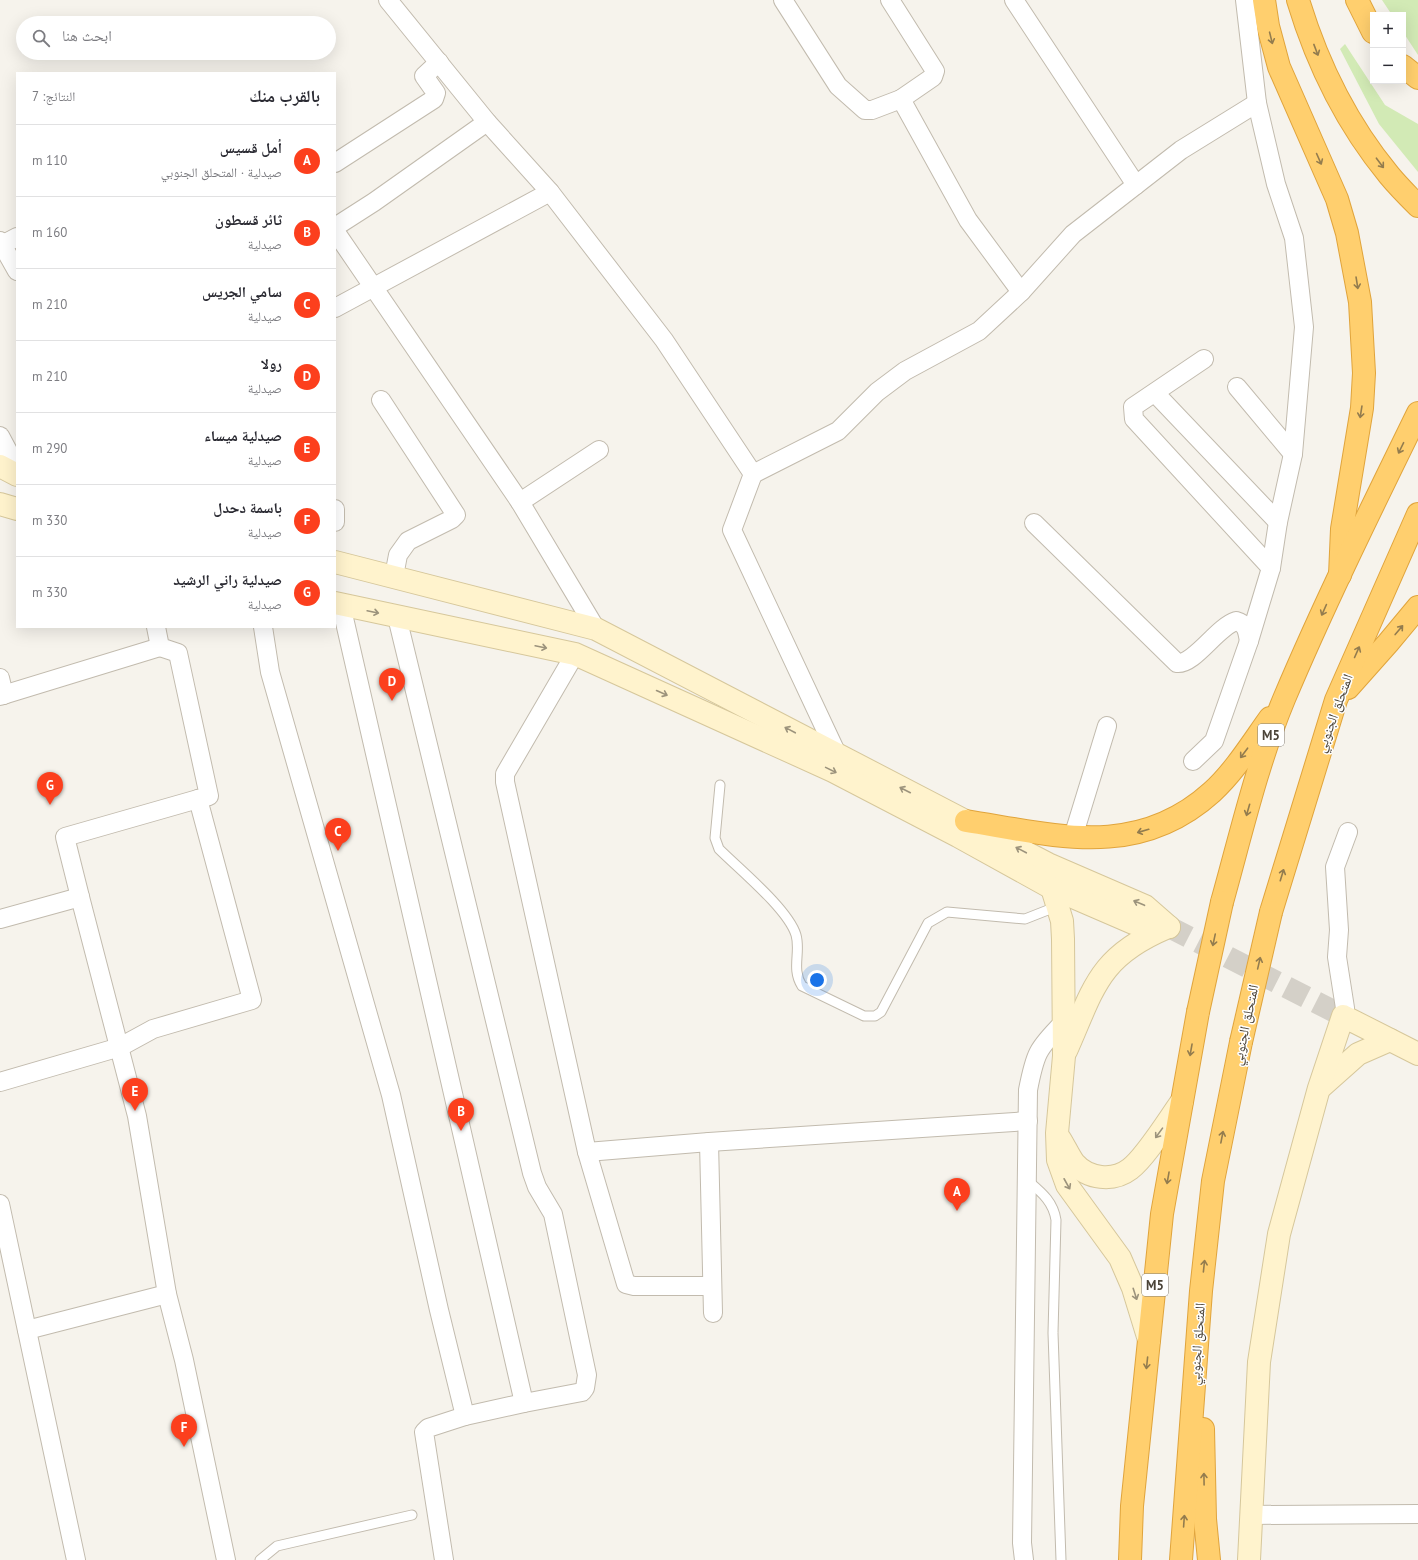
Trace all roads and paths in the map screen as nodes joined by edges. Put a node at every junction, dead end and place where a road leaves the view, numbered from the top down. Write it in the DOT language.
graph roads {
  1 [pos="388,0"];
  2 [pos="783,0"];
  3 [pos="890,0"];
  4 [pos="1014,0"];
  5 [pos="1245,0"];
  6 [pos="1264,0"];
  7 [pos="1298,0"];
  8 [pos="1358,0"];
  9 [pos="1370,26"];
  10 [pos="439,62"];
  11 [pos="1406,68"];
  12 [pos="1418,78"];
  13 [pos="901,99"];
  14 [pos="1257,103"];
  15 [pos="488,122"];
  16 [pos="336,162"];
  17 [pos="1136,185"];
  18 [pos="550,192"];
  19 [pos="1418,206"];
  20 [pos="336,226"];
  21 [pos="336,232"];
  22 [pos="6,241"];
  23 [pos="16,268"];
  24 [pos="373,286"];
  25 [pos="1021,292"];
  26 [pos="336,307"];
  27 [pos="1204,359"];
  28 [pos="1237,388"];
  29 [pos="1155,393"];
  30 [pos="381,400"];
  31 [pos="1418,413"];
  32 [pos="0,436"];
  33 [pos="599,450"];
  34 [pos="1293,454"];
  35 [pos="0,466"];
  36 [pos="16,466"];
  37 [pos="16,474"];
  38 [pos="753,474"];
  39 [pos="520,502"];
  40 [pos="0,504"];
  41 [pos="16,509"];
  42 [pos="1418,514"];
  43 [pos="1278,522"];
  44 [pos="1034,523"];
  45 [pos="336,562"];
  46 [pos="1270,568"];
  47 [pos="1340,575"];
  48 [pos="394,576"];
  49 [pos="338,604"];
  50 [pos="1418,607"];
  51 [pos="530,612"];
  52 [pos="397,617"];
  53 [pos="156,628"];
  54 [pos="263,628"];
  55 [pos="596,629"];
  56 [pos="1249,641"];
  57 [pos="519,642"];
  58 [pos="160,648"];
  59 [pos="575,654"];
  60 [pos="1,690"];
  61 [pos="1284,700"];
  62 [pos="1336,700"];
  63 [pos="1107,726"];
  64 [pos="837,754"];
  65 [pos="1193,760"];
  66 [pos="720,785"];
  67 [pos="198,799"];
  68 [pos="966,821"];
  69 [pos="1348,832"];
  70 [pos="1073,838"];
  71 [pos="80,897"];
  72 [pos="1055,897"];
  73 [pos="0,919"];
  74 [pos="1169,927"];
  75 [pos="1343,1016"];
  76 [pos="1063,1023"];
  77 [pos="1390,1040"];
  78 [pos="120,1047"];
  79 [pos="1418,1054"];
  80 [pos="1064,1056"];
  81 [pos="0,1082"];
  82 [pos="1319,1088"];
  83 [pos="1182,1101"];
  84 [pos="1028,1121"];
  85 [pos="1057,1133"];
  86 [pos="709,1142"];
  87 [pos="586,1152"];
  88 [pos="1027,1180"];
  89 [pos="0,1204"];
  90 [pos="712,1286"];
  91 [pos="1201,1291"];
  92 [pos="168,1294"];
  93 [pos="713,1313"];
  94 [pos="27,1330"];
  95 [pos="1149,1340"];
  96 [pos="524,1403"];
  97 [pos="465,1416"];
  98 [pos="1132,1506"];
  99 [pos="1418,1514"];
  100 [pos="412,1515"];
  101 [pos="1250,1515"];
  102 [pos="76,1560"];
  103 [pos="226,1560"];
  104 [pos="260,1560"];
  105 [pos="444,1560"];
  106 [pos="1024,1560"];
  107 [pos="1061,1560"];
  108 [pos="1123,1560"];
  109 [pos="1130,1560"];
  110 [pos="1181,1560"];
  111 [pos="1209,1560"];
  112 [pos="1249,1560"];
  1 -- 10 [label="street"];
  2 -- 13 [label="street"];
  3 -- 13 [label="street"];
  4 -- 17 [label="street"];
  5 -- 14 [label="street"];
  6 -- 47 [label="highway, one-way"];
  7 -- 19 [label="highway, one-way"];
  8 -- 9 [label="highway"];
  10 -- 15 [label="street"];
  10 -- 16 [label="street"];
  11 -- 12 [label="highway"];
  13 -- 25 [label="street"];
  14 -- 17 [label="street"];
  14 -- 34 [label="street"];
  15 -- 18 [label="street"];
  15 -- 20 [label="street"];
  17 -- 25 [label="street"];
  18 -- 24 [label="street"];
  18 -- 38 [label="street"];
  21 -- 24 [label="street"];
  22 -- 23 [label="street"];
  24 -- 26 [label="street"];
  24 -- 39 [label="street"];
  25 -- 38 [label="street"];
  27 -- 29 [label="street"];
  28 -- 34 [label="street"];
  29 -- 43 [label="street"];
  29 -- 46 [label="street"];
  30 -- 48 [label="street"];
  31 -- 47 [label="highway, M5, one-way"];
  32 -- 36 [label="street"];
  33 -- 39 [label="street"];
  34 -- 43 [label="street"];
  35 -- 37 [label="main road"];
  38 -- 64 [label="street"];
  39 -- 55 [label="street"];
  40 -- 41 [label="main road"];
  62 -- 42 [label="highway, المتحلق الجنوبي, one-way"];
  43 -- 46 [label="street"];
  44 -- 56 [label="street"];
  45 -- 48 [label="main road"];
  46 -- 56 [label="street"];
  47 -- 61 [label="highway, M5, one-way"];
  48 -- 51 [label="main road"];
  49 -- 52 [label="main road, one-way"];
  49 -- 96 [label="street"];
  62 -- 50 [label="highway, one-way"];
  51 -- 55 [label="main road"];
  51 -- 57 [label="main road"];
  52 -- 57 [label="main road"];
  52 -- 96 [label="street"];
  53 -- 58 [label="street"];
  54 -- 97 [label="street"];
  64 -- 55 [label="main road, one-way"];
  56 -- 65 [label="street"];
  57 -- 59 [label="main road, one-way"];
  58 -- 60 [label="street"];
  58 -- 67 [label="street"];
  59 -- 72 [label="main road, one-way"];
  59 -- 87 [label="street"];
  61 -- 70 [label="highway, one-way"];
  61 -- 83 [label="highway, M5, one-way, bridge"];
  91 -- 62 [label="highway, المتحلق الجنوبي, one-way, bridge"];
  63 -- 70 [label="street"];
  68 -- 64 [label="main road, one-way"];
  66 -- 72 [label="lane"];
  67 -- 71 [label="street"];
  67 -- 78 [label="street"];
  68 -- 70 [label="highway"];
  74 -- 68 [label="main road, one-way"];
  69 -- 75 [label="street"];
  71 -- 73 [label="street"];
  71 -- 78 [label="street"];
  72 -- 74 [label="main road"];
  72 -- 76 [label="main road"];
  74 -- 80 [label="main road"];
  75 -- 77 [label="main road"];
  75 -- 82 [label="main road"];
  76 -- 80 [label="main road"];
  76 -- 84 [label="street"];
  77 -- 79 [label="main road"];
  77 -- 82 [label="main road"];
  78 -- 81 [label="street"];
  78 -- 92 [label="street"];
  80 -- 85 [label="main road"];
  82 -- 101 [label="main road"];
  83 -- 85 [label="main road, one-way"];
  83 -- 95 [label="highway, M5, one-way"];
  84 -- 86 [label="street"];
  84 -- 88 [label="street"];
  85 -- 95 [label="main road, one-way"];
  86 -- 87 [label="street"];
  86 -- 90 [label="street"];
  87 -- 90 [label="street"];
  88 -- 106 [label="street"];
  88 -- 107 [label="lane"];
  89 -- 94 [label="street"];
  90 -- 93 [label="street"];
  110 -- 91 [label="highway, المتحلق الجنوبي, one-way"];
  111 -- 91 [label="highway, one-way"];
  92 -- 94 [label="street"];
  92 -- 103 [label="street"];
  94 -- 102 [label="street"];
  95 -- 98 [label="highway, M5, one-way"];
  96 -- 97 [label="street"];
  97 -- 105 [label="street"];
  98 -- 108 [label="highway"];
  98 -- 109 [label="highway, M5"];
  99 -- 101 [label="street"];
  100 -- 104 [label="lane"];
  101 -- 112 [label="main road"];
}
